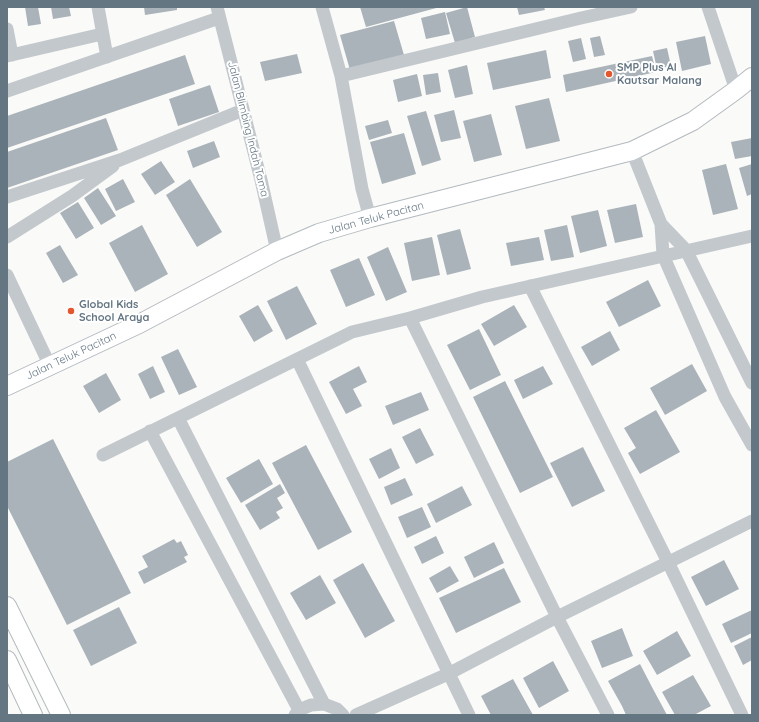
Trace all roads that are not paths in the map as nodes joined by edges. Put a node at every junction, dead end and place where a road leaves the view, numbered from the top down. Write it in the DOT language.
graph roads {
  1 [pos="98,7"];
  2 [pos="322,7"];
  3 [pos="631,7"];
  4 [pos="708,7"];
  5 [pos="218,12"];
  6 [pos="7,29"];
  7 [pos="102,34"];
  8 [pos="9,56"];
  9 [pos="107,57"];
  10 [pos="341,76"];
  11 [pos="752,77"];
  12 [pos="736,90"];
  13 [pos="7,91"];
  14 [pos="243,110"];
  15 [pos="632,151"];
  16 [pos="120,160"];
  17 [pos="7,197"];
  18 [pos="370,218"];
  19 [pos="661,224"];
  20 [pos="752,236"];
  21 [pos="7,237"];
  22 [pos="686,250"];
  23 [pos="277,251"];
  24 [pos="663,255"];
  25 [pos="7,275"];
  26 [pos="530,286"];
  27 [pos="410,318"];
  28 [pos="297,359"];
  29 [pos="50,366"];
  30 [pos="752,383"];
  31 [pos="7,386"];
  32 [pos="178,418"];
  33 [pos="150,431"];
  34 [pos="752,445"];
  35 [pos="103,455"];
  36 [pos="752,521"];
  37 [pos="668,562"];
  38 [pos="7,606"];
  39 [pos="556,617"];
  40 [pos="29,648"];
  41 [pos="7,660"];
  42 [pos="448,674"];
  43 [pos="324,704"];
  44 [pos="297,713"];
  45 [pos="33,715"];
  46 [pos="61,715"];
  47 [pos="343,715"];
  48 [pos="356,715"];
  49 [pos="469,715"];
  50 [pos="608,715"];
  51 [pos="742,715"];
  1 -- 7 [label="street"];
  2 -- 10 [label="street"];
  3 -- 10 [label="street"];
  4 -- 12 [label="street"];
  5 -- 9 [label="street"];
  5 -- 14 [label="street, Jalan Blimbing Indah Tama"];
  6 -- 8 [label="street"];
  7 -- 8 [label="street"];
  7 -- 9 [label="street"];
  9 -- 13 [label="street"];
  10 -- 18 [label="street"];
  11 -- 12 [label="street, Jalan Teluk Pacitan"];
  12 -- 15 [label="street, Jalan Teluk Pacitan"];
  14 -- 16 [label="street"];
  14 -- 23 [label="street, Jalan Blimbing Indah Tama"];
  15 -- 18 [label="street, Jalan Teluk Pacitan"];
  15 -- 19 [label="street"];
  16 -- 17 [label="street"];
  16 -- 21 [label="street"];
  18 -- 23 [label="street, Jalan Teluk Pacitan"];
  19 -- 22 [label="street"];
  19 -- 24 [label="street"];
  20 -- 22 [label="street"];
  22 -- 24 [label="street"];
  22 -- 30 [label="street"];
  23 -- 29 [label="street, Jalan Teluk Pacitan"];
  24 -- 26 [label="street"];
  24 -- 34 [label="street"];
  25 -- 29 [label="street"];
  26 -- 27 [label="street"];
  26 -- 37 [label="street"];
  27 -- 28 [label="street"];
  27 -- 39 [label="street"];
  28 -- 32 [label="street"];
  28 -- 42 [label="street"];
  29 -- 31 [label="street, Jalan Teluk Pacitan"];
  32 -- 33 [label="street"];
  32 -- 43 [label="street"];
  33 -- 35 [label="street"];
  33 -- 44 [label="street"];
  36 -- 37 [label="street"];
  37 -- 39 [label="street"];
  37 -- 51 [label="street"];
  38 -- 40 [label="street"];
  39 -- 42 [label="street"];
  39 -- 50 [label="street"];
  40 -- 41 [label="street"];
  40 -- 46 [label="street"];
  41 -- 45 [label="street"];
  42 -- 48 [label="street"];
  42 -- 49 [label="street"];
  43 -- 44 [label="street"];
  43 -- 47 [label="street"];
}
